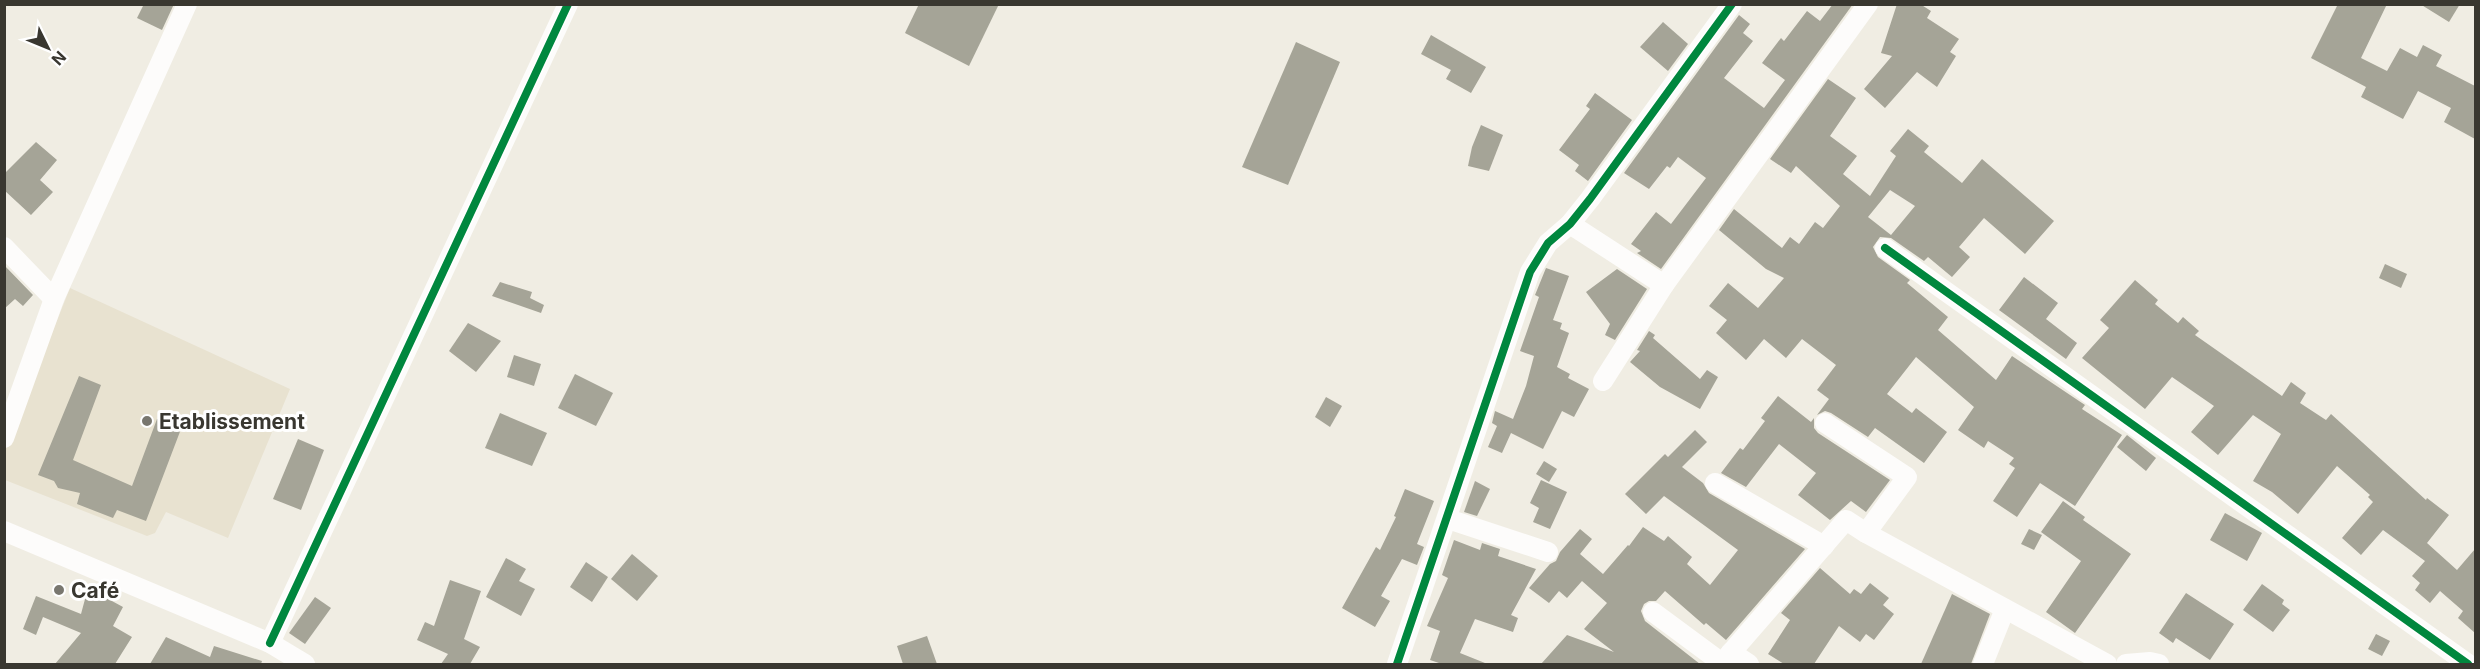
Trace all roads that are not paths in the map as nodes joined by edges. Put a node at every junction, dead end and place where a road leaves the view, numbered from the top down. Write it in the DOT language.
graph roads {
  1 [pos="187,4"];
  2 [pos="568,4"];
  3 [pos="1732,4"];
  4 [pos="1868,4"];
  5 [pos="1569,224"];
  6 [pos="4,247"];
  7 [pos="1885,248"];
  8 [pos="1664,285"];
  9 [pos="54,299"];
  10 [pos="1603,381"];
  11 [pos="1825,423"];
  12 [pos="4,438"];
  13 [pos="1715,483"];
  14 [pos="1448,519"];
  15 [pos="4,531"];
  16 [pos="1866,532"];
  17 [pos="1824,546"];
  18 [pos="1548,552"];
  19 [pos="2006,609"];
  20 [pos="1653,612"];
  21 [pos="270,643"];
  22 [pos="1731,652"];
  23 [pos="305,664"];
  24 [pos="1397,664"];
  25 [pos="1749,664"];
  26 [pos="1983,664"];
  27 [pos="2107,664"];
  28 [pos="2126,664"];
  29 [pos="2159,664"];
  30 [pos="2468,664"];
  1 -- 9 [label="street"];
  2 -- 21 [label="street"];
  3 -- 5 [label="street"];
  4 -- 8 [label="street"];
  5 -- 8 [label="street"];
  5 -- 14 [label="street"];
  6 -- 9 [label="street"];
  7 -- 30 [label="street"];
  8 -- 10 [label="street"];
  9 -- 12 [label="street"];
  11 -- 16 [label="street"];
  13 -- 17 [label="street"];
  14 -- 18 [label="street"];
  14 -- 24 [label="street"];
  15 -- 21 [label="street"];
  16 -- 17 [label="street"];
  16 -- 19 [label="street"];
  17 -- 22 [label="street"];
  19 -- 26 [label="street"];
  19 -- 27 [label="street"];
  20 -- 22 [label="street"];
  21 -- 23 [label="street"];
  22 -- 25 [label="street"];
  28 -- 29 [label="street"];
}
